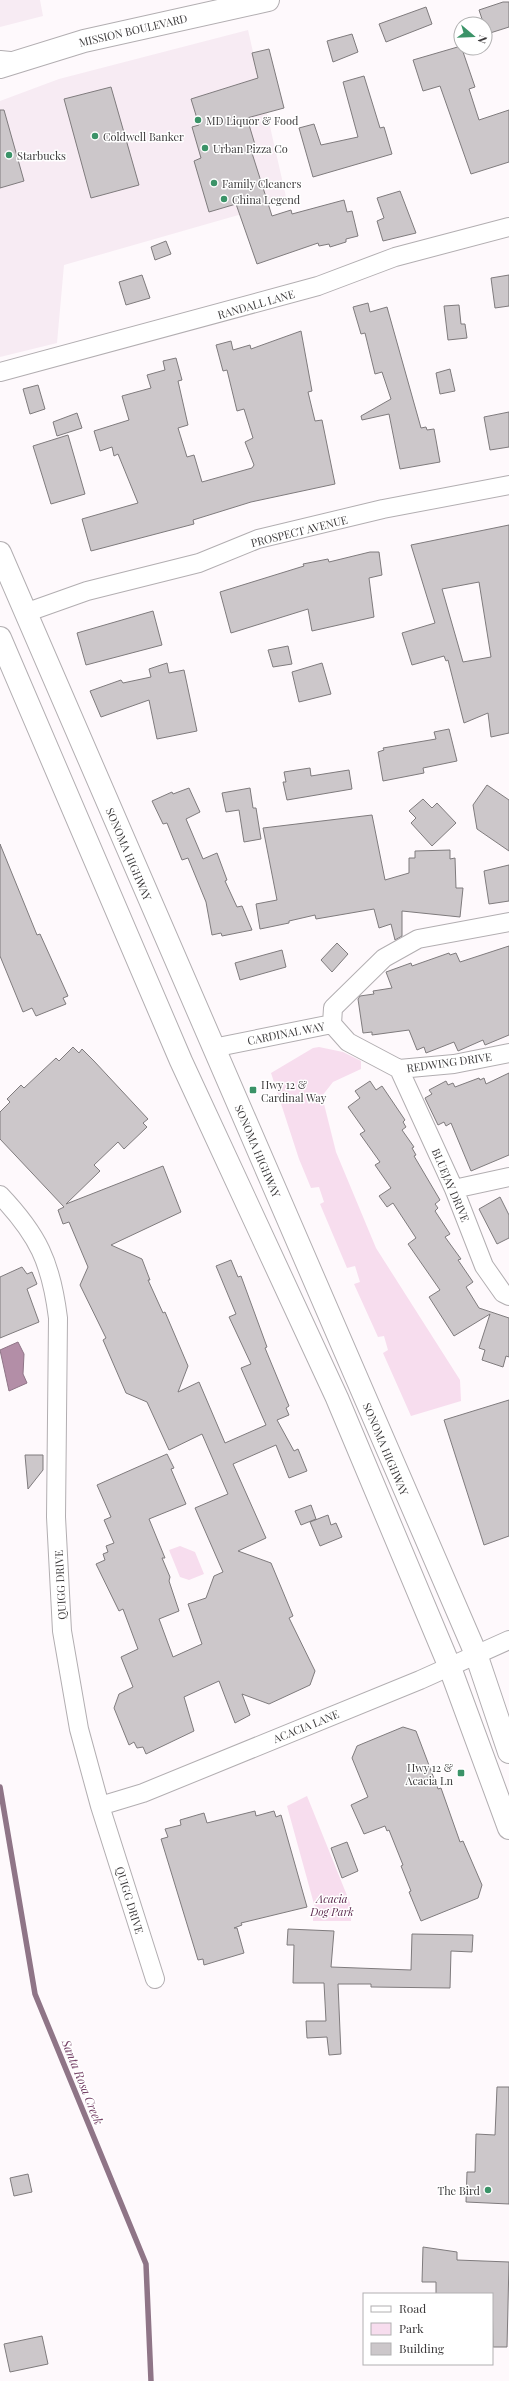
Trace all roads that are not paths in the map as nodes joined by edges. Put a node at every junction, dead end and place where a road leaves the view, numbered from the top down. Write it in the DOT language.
graph roads {
  1 [pos="268,0"];
  2 [pos="4,64"];
  3 [pos="509,227"];
  4 [pos="0,372"];
  5 [pos="509,485"];
  6 [pos="0,553"];
  7 [pos="25,613"];
  8 [pos="0,638"];
  9 [pos="509,922"];
  10 [pos="332,1024"];
  11 [pos="213,1048"];
  12 [pos="509,1053"];
  13 [pos="181,1061"];
  14 [pos="400,1069"];
  15 [pos="509,1177"];
  16 [pos="454,1189"];
  17 [pos="0,1195"];
  18 [pos="509,1296"];
  19 [pos="509,1640"];
  20 [pos="476,1654"];
  21 [pos="449,1665"];
  22 [pos="509,1752"];
  23 [pos="100,1806"];
  24 [pos="509,1828"];
  25 [pos="154,1979"];
  1 -- 2 [label="main road, MISSION BOULEVARD"];
  3 -- 4 [label="street, RANDALL LANE"];
  5 -- 7 [label="street, PROSPECT AVENUE"];
  6 -- 7 [label="main road, SONOMA HIGHWAY"];
  7 -- 11 [label="main road, SONOMA HIGHWAY"];
  8 -- 13 [label="main road"];
  9 -- 10 [label="street, CARDINAL WAY"];
  10 -- 11 [label="street, CARDINAL WAY"];
  10 -- 14 [label="street, REDWING DRIVE"];
  11 -- 13 [label="main road"];
  11 -- 20 [label="main road, SONOMA HIGHWAY"];
  12 -- 14 [label="street, REDWING DRIVE"];
  13 -- 21 [label="main road"];
  14 -- 16 [label="street, BLUEJAY DRIVE"];
  15 -- 16 [label="street"];
  16 -- 18 [label="street, BLUEJAY DRIVE"];
  17 -- 23 [label="street, QUIGG DRIVE"];
  19 -- 20 [label="street, ACACIA LANE"];
  20 -- 21 [label="street, ACACIA LANE"];
  20 -- 22 [label="main road, SONOMA HIGHWAY"];
  21 -- 23 [label="street, ACACIA LANE"];
  21 -- 24 [label="main road"];
  23 -- 25 [label="street, QUIGG DRIVE"];
}
